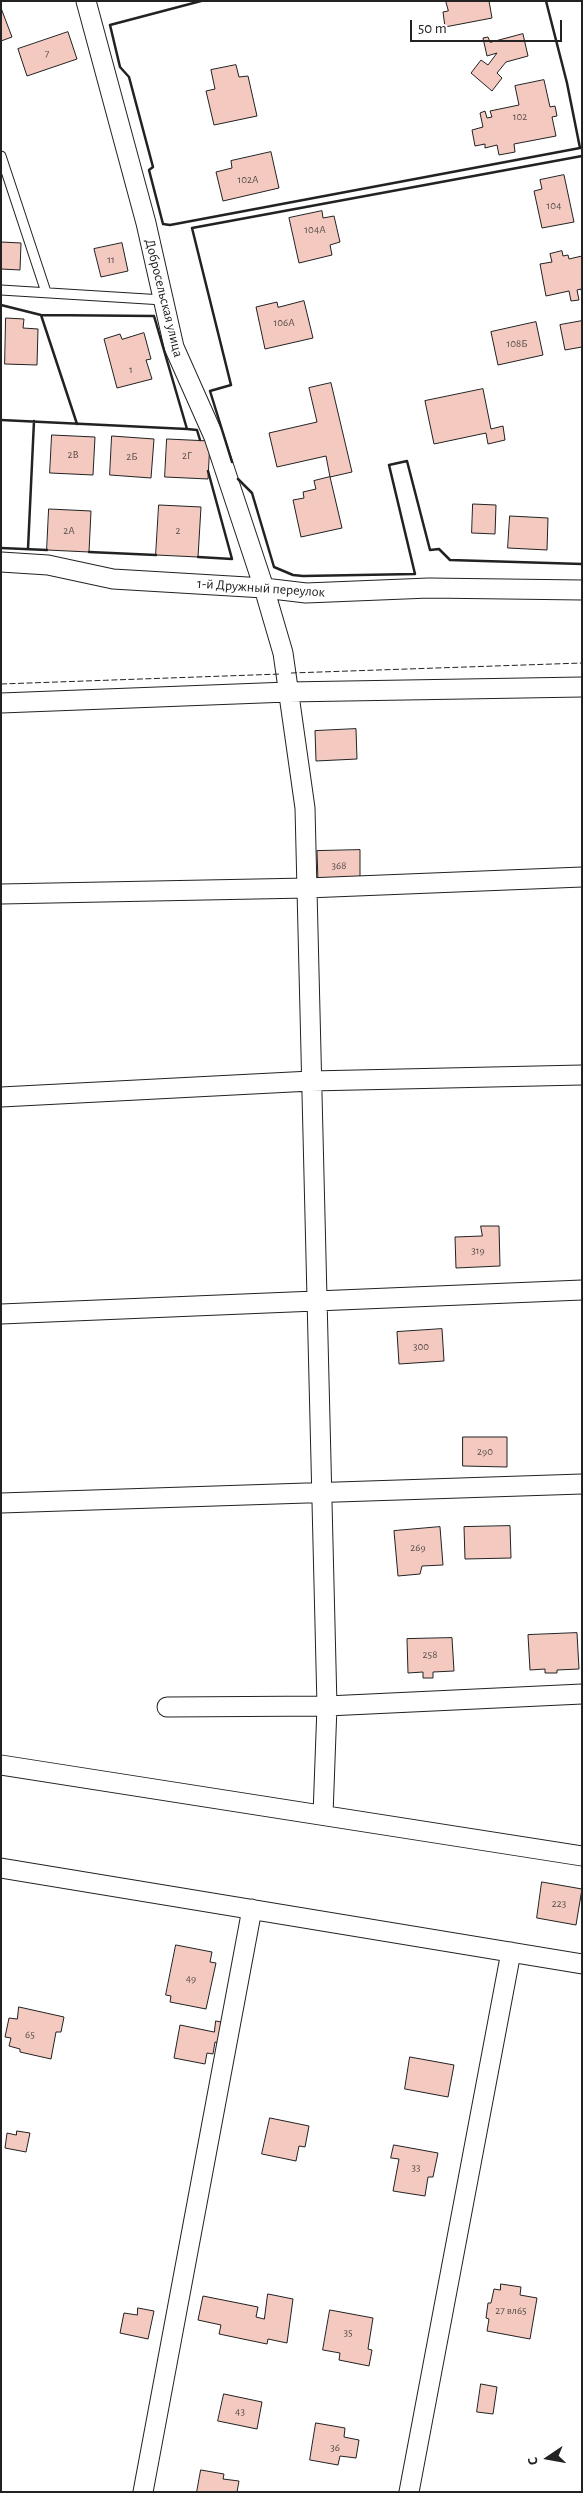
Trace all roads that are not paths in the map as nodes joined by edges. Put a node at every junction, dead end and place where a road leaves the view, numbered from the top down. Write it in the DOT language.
graph roads {
  1 [pos="86,1"];
  2 [pos="1,156"];
  3 [pos="1,290"];
  4 [pos="46,292"];
  5 [pos="163,300"];
  6 [pos="1,562"];
  7 [pos="264,588"];
  8 [pos="582,590"];
  9 [pos="582,687"];
  10 [pos="288,692"];
  11 [pos="1,703"];
  12 [pos="582,876"];
  13 [pos="307,888"];
  14 [pos="1,894"];
  15 [pos="582,1075"];
  16 [pos="312,1081"];
  17 [pos="1,1097"];
  18 [pos="582,1290"];
  19 [pos="317,1302"];
  20 [pos="1,1314"];
  21 [pos="582,1484"];
  22 [pos="322,1492"];
  23 [pos="1,1504"];
  24 [pos="582,1694"];
  25 [pos="327,1706"];
  26 [pos="167,1707"];
  27 [pos="1,1765"];
  28 [pos="323,1815"];
  29 [pos="582,1856"];
  30 [pos="1,1868"];
  31 [pos="252,1909"];
  32 [pos="511,1952"];
  33 [pos="582,1964"];
  34 [pos="143,2492"];
  35 [pos="409,2492"];
  1 -- 5 [label="street, Добросельская улица"];
  2 -- 4 [label="lane"];
  3 -- 4 [label="lane"];
  4 -- 5 [label="lane"];
  5 -- 7 [label="street, Добросельская улица"];
  6 -- 7 [label="street, 1-й Дружный переулок"];
  7 -- 8 [label="street, 1-й Дружный переулок"];
  7 -- 10 [label="street, Добросельская улица"];
  9 -- 10 [label="street"];
  10 -- 11 [label="street"];
  10 -- 13 [label="street, Добросельская улица"];
  12 -- 13 [label="street"];
  13 -- 14 [label="street"];
  13 -- 16 [label="street, Добросельская улица"];
  15 -- 16 [label="street"];
  16 -- 17 [label="street"];
  16 -- 19 [label="street, Добросельская улица"];
  18 -- 19 [label="street"];
  19 -- 20 [label="street"];
  19 -- 22 [label="street, Добросельская улица"];
  21 -- 22 [label="street"];
  22 -- 23 [label="street"];
  22 -- 25 [label="street, Добросельская улица"];
  24 -- 25 [label="street"];
  25 -- 26 [label="street"];
  25 -- 28 [label="street, Добросельская улица"];
  27 -- 28 [label="street"];
  28 -- 29 [label="street"];
  30 -- 31 [label="street"];
  31 -- 32 [label="street"];
  31 -- 34 [label="street"];
  32 -- 33 [label="street"];
  32 -- 35 [label="street"];
}
